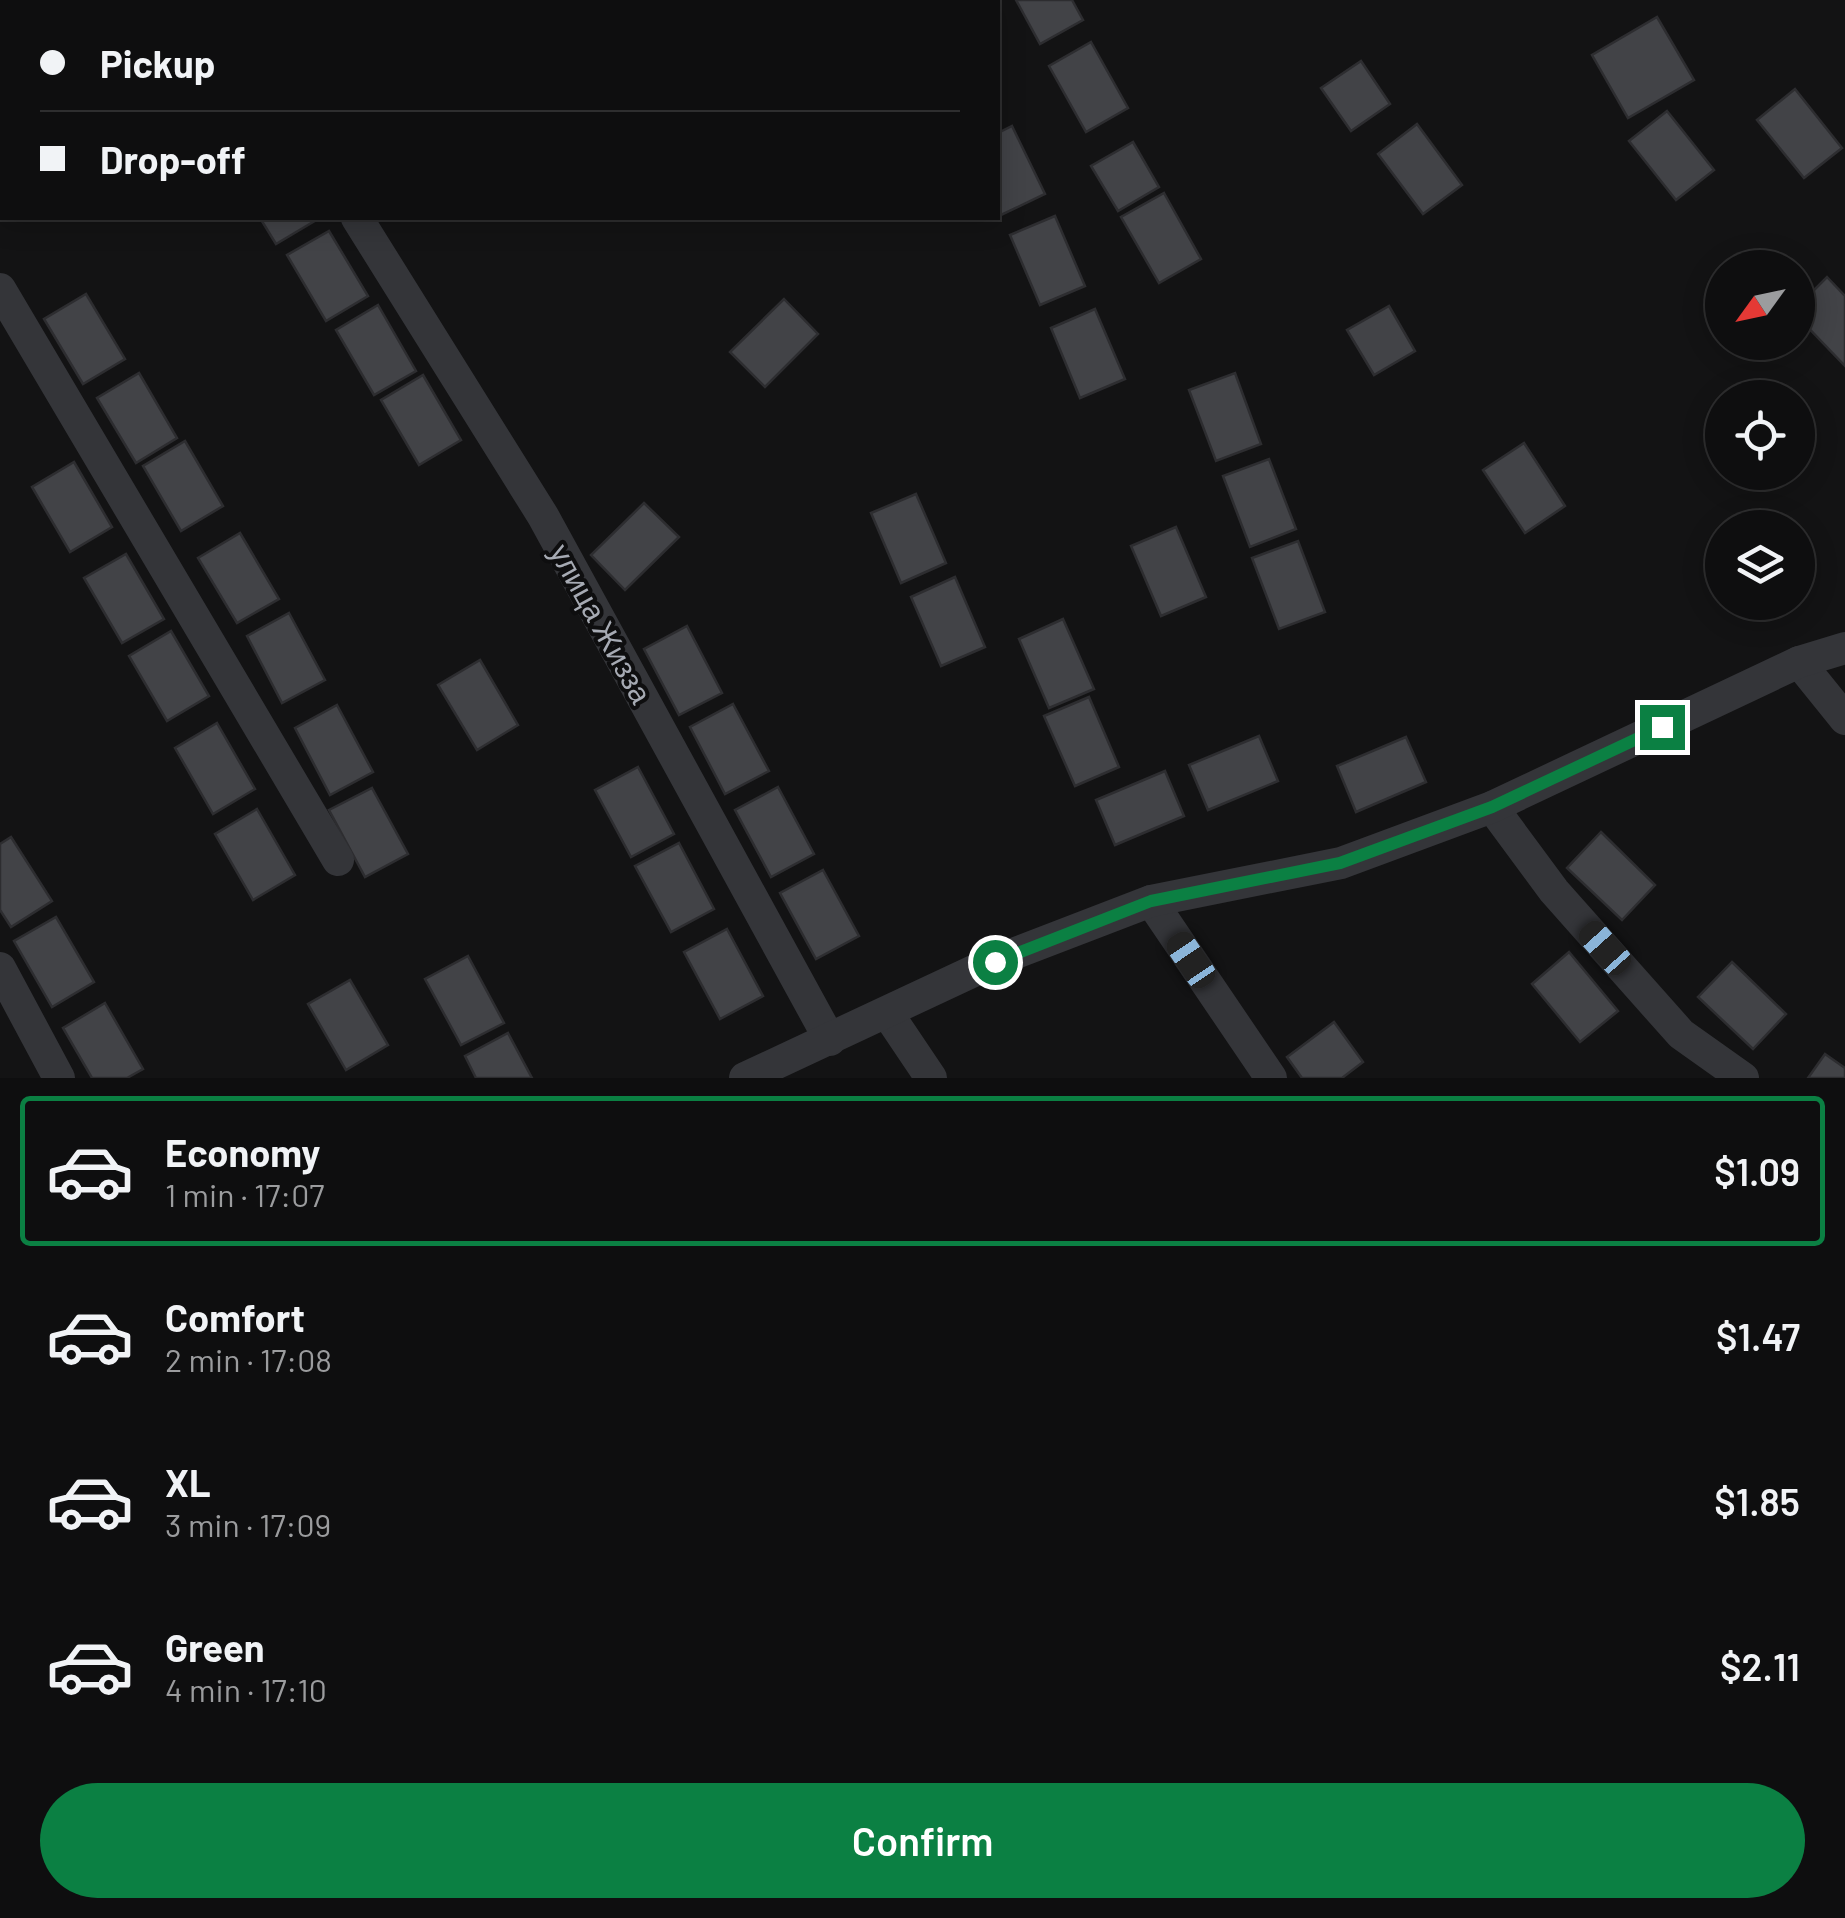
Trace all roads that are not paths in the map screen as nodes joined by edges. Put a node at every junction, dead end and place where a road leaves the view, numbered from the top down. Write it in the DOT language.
graph roads {
  1 [pos="357,220"];
  2 [pos="0,289"];
  3 [pos="1845,648"];
  4 [pos="1798,662"];
  5 [pos="1845,719"];
  6 [pos="1492,807"];
  7 [pos="338,860"];
  8 [pos="1151,901"];
  9 [pos="0,968"];
  10 [pos="888,1014"];
  11 [pos="830,1040"];
  12 [pos="59,1078"];
  13 [pos="744,1078"];
  14 [pos="931,1078"];
  15 [pos="1271,1078"];
  16 [pos="1743,1078"];
  1 -- 11 [label="street, улица Жизза"];
  2 -- 7 [label="street"];
  3 -- 4 [label="street"];
  4 -- 5 [label="street"];
  4 -- 6 [label="street"];
  6 -- 8 [label="street"];
  6 -- 16 [label="street"];
  8 -- 10 [label="street"];
  8 -- 15 [label="street"];
  9 -- 12 [label="street"];
  10 -- 11 [label="street"];
  10 -- 14 [label="street"];
  11 -- 13 [label="street"];
}
